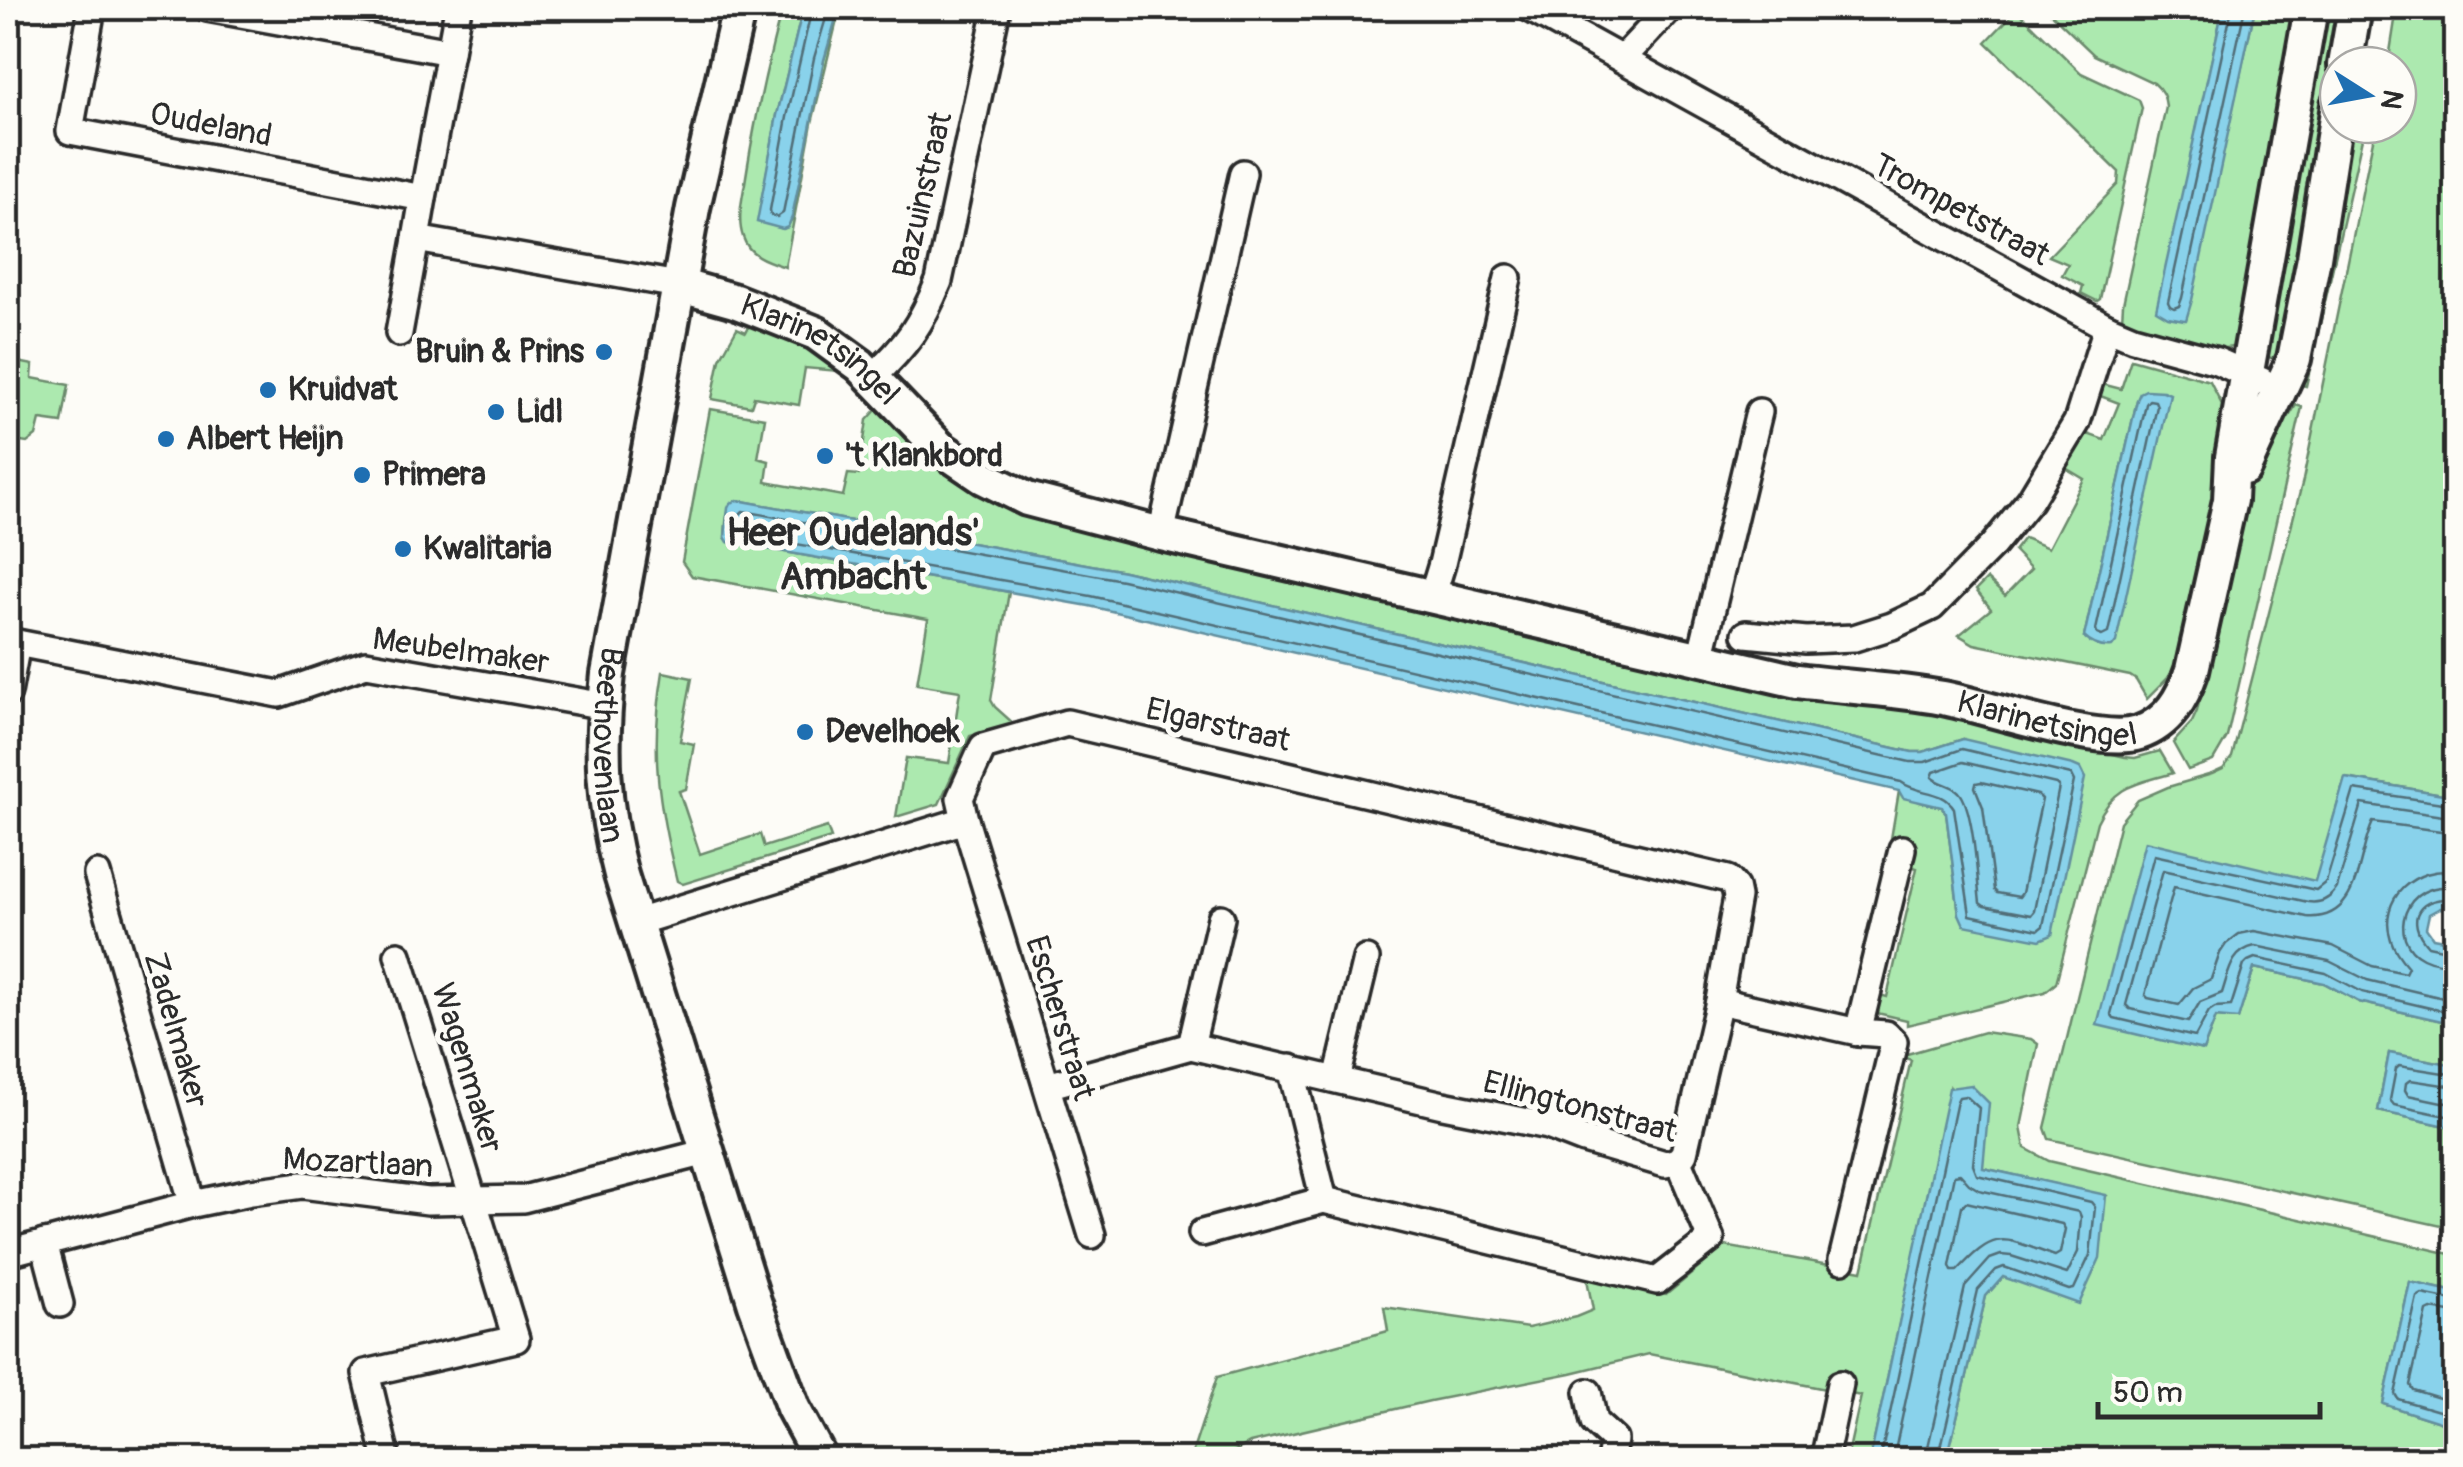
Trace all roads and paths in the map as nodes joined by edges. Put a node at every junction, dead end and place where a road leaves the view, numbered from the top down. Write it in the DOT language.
graph roads {
  1 [pos="92,8"];
  2 [pos="207,8"];
  3 [pos="458,8"];
  4 [pos="739,8"];
  5 [pos="998,8"];
  6 [pos="1529,8"];
  7 [pos="1670,8"];
  8 [pos="2311,8"];
  9 [pos="2354,8"];
  10 [pos="2348,45"];
  11 [pos="450,52"];
  12 [pos="1622,59"];
  13 [pos="2331,145"];
  14 [pos="1243,173"];
  15 [pos="423,198"];
  16 [pos="416,239"];
  17 [pos="1508,278"];
  18 [pos="678,285"];
  19 [pos="2106,328"];
  20 [pos="399,334"];
  21 [pos="2248,376"];
  22 [pos="872,377"];
  23 [pos="2282,388"];
  24 [pos="1760,412"];
  25 [pos="2230,500"];
  26 [pos="1161,534"];
  27 [pos="1432,596"];
  28 [pos="1746,634"];
  29 [pos="12,642"];
  30 [pos="1700,659"];
  31 [pos="8,693"];
  32 [pos="604,706"];
  33 [pos="966,820"];
  34 [pos="1902,849"];
  35 [pos="97,874"];
  36 [pos="1221,918"];
  37 [pos="637,922"];
  38 [pos="398,955"];
  39 [pos="1366,960"];
  40 [pos="1719,1001"];
  41 [pos="1858,1032"];
  42 [pos="1192,1046"];
  43 [pos="1291,1068"];
  44 [pos="1337,1079"];
  45 [pos="1048,1086"];
  46 [pos="707,1152"];
  47 [pos="1678,1161"];
  48 [pos="473,1200"];
  49 [pos="1324,1200"];
  50 [pos="192,1204"];
  51 [pos="1202,1233"];
  52 [pos="1092,1235"];
  53 [pos="44,1243"];
  54 [pos="8,1253"];
  55 [pos="1842,1260"];
  56 [pos="60,1304"];
  57 [pos="1840,1384"];
  58 [pos="1588,1392"];
  59 [pos="387,1460"];
  60 [pos="821,1460"];
  61 [pos="1610,1460"];
  62 [pos="1824,1460"];
  1 -- 15 [label="street, Oudeland"];
  2 -- 11 [label="street"];
  3 -- 11 [label="street"];
  4 -- 18 [label="street, Beethovenlaan"];
  5 -- 22 [label="street, Bazuinstraat"];
  6 -- 12 [label="street, Trompetstraat"];
  7 -- 12 [label="street"];
  8 -- 21 [label="street, Klarinetsingel"];
  9 -- 10 [label="street"];
  11 -- 15 [label="street"];
  12 -- 19 [label="street, Trompetstraat"];
  13 -- 23 [label="street, Klarinetsingel"];
  14 -- 26 [label="street"];
  15 -- 16 [label="street"];
  16 -- 18 [label="street"];
  16 -- 20 [label="street"];
  17 -- 27 [label="street"];
  18 -- 22 [label="street, Klarinetsingel"];
  18 -- 32 [label="street, Beethovenlaan"];
  19 -- 21 [label="street, Trompetstraat"];
  19 -- 28 [label="street"];
  21 -- 23 [label="street, Trompetstraat"];
  21 -- 25 [label="street, Klarinetsingel"];
  22 -- 26 [label="street, Klarinetsingel"];
  23 -- 25 [label="street, Klarinetsingel"];
  24 -- 30 [label="street"];
  25 -- 30 [label="street, Klarinetsingel"];
  26 -- 27 [label="street, Klarinetsingel"];
  27 -- 30 [label="street, Klarinetsingel"];
  29 -- 31 [label="street, Meubelmaker"];
  29 -- 32 [label="street, Meubelmaker"];
  32 -- 37 [label="street, Beethovenlaan"];
  33 -- 37 [label="street"];
  33 -- 40 [label="street, Elgarstraat"];
  33 -- 45 [label="street, Escherstraat"];
  34 -- 41 [label="street"];
  35 -- 50 [label="street, Zadelmaker"];
  36 -- 42 [label="street"];
  37 -- 46 [label="street, Beethovenlaan"];
  38 -- 48 [label="street, Wagenmaker"];
  39 -- 44 [label="street"];
  40 -- 41 [label="street"];
  40 -- 47 [label="street, Elgarstraat"];
  41 -- 55 [label="street"];
  42 -- 43 [label="street, Ellingtonstraat"];
  42 -- 45 [label="street, Ellingtonstraat"];
  43 -- 44 [label="street, Ellingtonstraat"];
  43 -- 49 [label="street"];
  44 -- 47 [label="street, Ellingtonstraat"];
  45 -- 52 [label="street, Escherstraat"];
  46 -- 48 [label="street, Mozartlaan"];
  46 -- 60 [label="street, Beethovenlaan"];
  47 -- 49 [label="street, Ellingtonstraat"];
  48 -- 50 [label="street, Mozartlaan"];
  48 -- 59 [label="street, Wagenmaker"];
  49 -- 51 [label="street, Ellingtonstraat"];
  50 -- 53 [label="street, Mozartlaan"];
  53 -- 54 [label="street, Mozartlaan"];
  53 -- 56 [label="street"];
  57 -- 62 [label="street"];
  58 -- 61 [label="street"];
}
